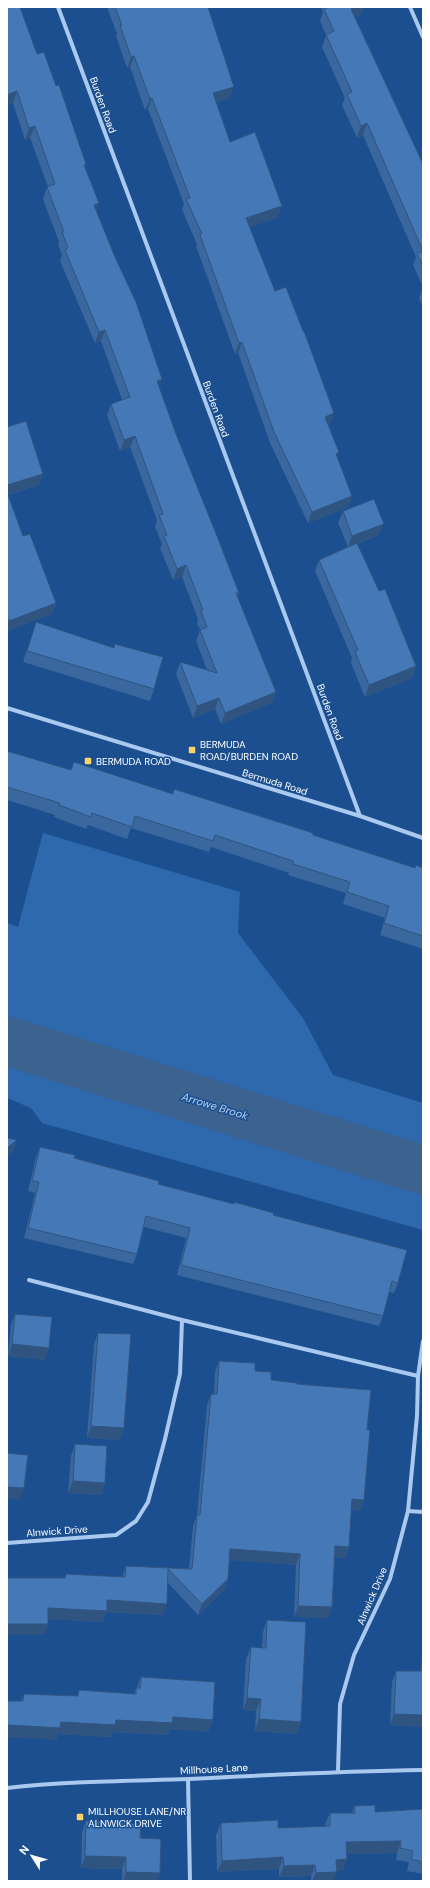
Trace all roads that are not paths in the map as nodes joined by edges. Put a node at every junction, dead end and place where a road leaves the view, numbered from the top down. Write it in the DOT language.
graph roads {
  1 [pos="58,7"];
  2 [pos="410,7"];
  3 [pos="423,37"];
  4 [pos="7,708"];
  5 [pos="360,816"];
  6 [pos="423,838"];
  7 [pos="29,1280"];
  8 [pos="182,1320"];
  9 [pos="423,1341"];
  10 [pos="418,1376"];
  11 [pos="408,1511"];
  12 [pos="423,1512"];
  13 [pos="7,1542"];
  14 [pos="423,1770"];
  15 [pos="338,1771"];
  16 [pos="188,1779"];
  17 [pos="7,1788"];
  18 [pos="190,1881"];
  1 -- 5 [label="street, Burden Road"];
  2 -- 3 [label="street"];
  4 -- 5 [label="street, Bermuda Road"];
  5 -- 6 [label="street, Bermuda Road"];
  7 -- 8 [label="street"];
  8 -- 10 [label="street"];
  8 -- 13 [label="street, Alnwick Drive"];
  9 -- 10 [label="street, Alnwick Drive"];
  10 -- 11 [label="street, Alnwick Drive"];
  11 -- 12 [label="street"];
  11 -- 15 [label="street, Alnwick Drive"];
  14 -- 15 [label="street, Millhouse Lane"];
  15 -- 16 [label="street, Millhouse Lane"];
  16 -- 17 [label="street, Millhouse Lane"];
  16 -- 18 [label="street"];
}
